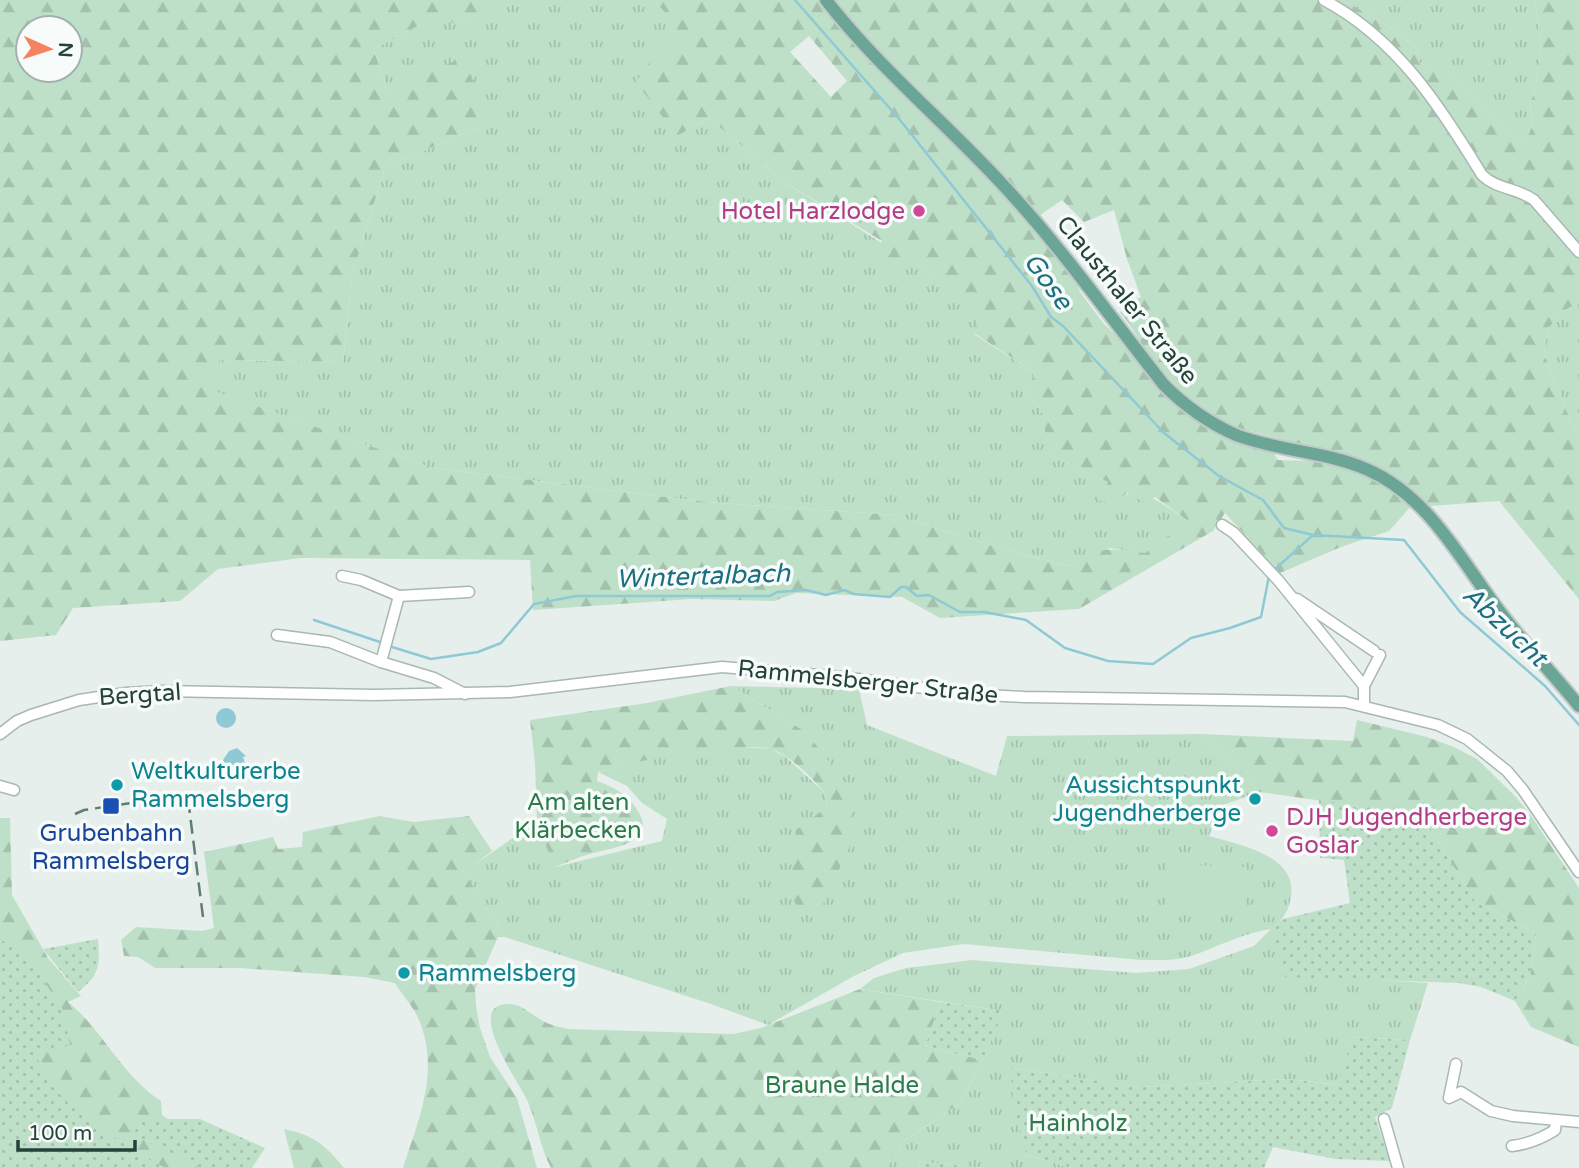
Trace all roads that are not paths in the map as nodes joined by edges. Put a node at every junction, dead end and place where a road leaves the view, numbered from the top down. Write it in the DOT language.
graph roads {
  1 [pos="826,0"];
  2 [pos="1324,0"];
  3 [pos="1579,252"];
  4 [pos="1222,525"];
  5 [pos="342,576"];
  6 [pos="468,592"];
  7 [pos="1288,593"];
  8 [pos="399,596"];
  9 [pos="277,635"];
  10 [pos="382,662"];
  11 [pos="1364,686"];
  12 [pos="289,692"];
  13 [pos="466,694"];
  14 [pos="1364,706"];
  15 [pos="1579,706"];
  16 [pos="0,734"];
  17 [pos="0,786"];
  18 [pos="14,790"];
  19 [pos="1579,872"];
  20 [pos="1456,1064"];
  21 [pos="1384,1119"];
  22 [pos="1556,1121"];
  23 [pos="1579,1122"];
  24 [pos="1512,1146"];
  25 [pos="1398,1168"];
  1 -- 15 [label="main road, Clausthaler Straße"];
  2 -- 3 [label="street"];
  4 -- 7 [label="street"];
  5 -- 8 [label="street"];
  6 -- 8 [label="street"];
  7 -- 11 [label="street"];
  7 -- 11 [label="street"];
  8 -- 10 [label="street"];
  9 -- 10 [label="street"];
  10 -- 13 [label="street"];
  11 -- 14 [label="street"];
  12 -- 13 [label="street, Rammelsberger Straße"];
  12 -- 16 [label="street, Bergtal"];
  13 -- 14 [label="street, Rammelsberger Straße"];
  14 -- 19 [label="street, Rammelsberger Straße"];
  17 -- 18 [label="street"];
  20 -- 22 [label="street"];
  21 -- 25 [label="street"];
  22 -- 23 [label="street"];
  22 -- 24 [label="street"];
}
